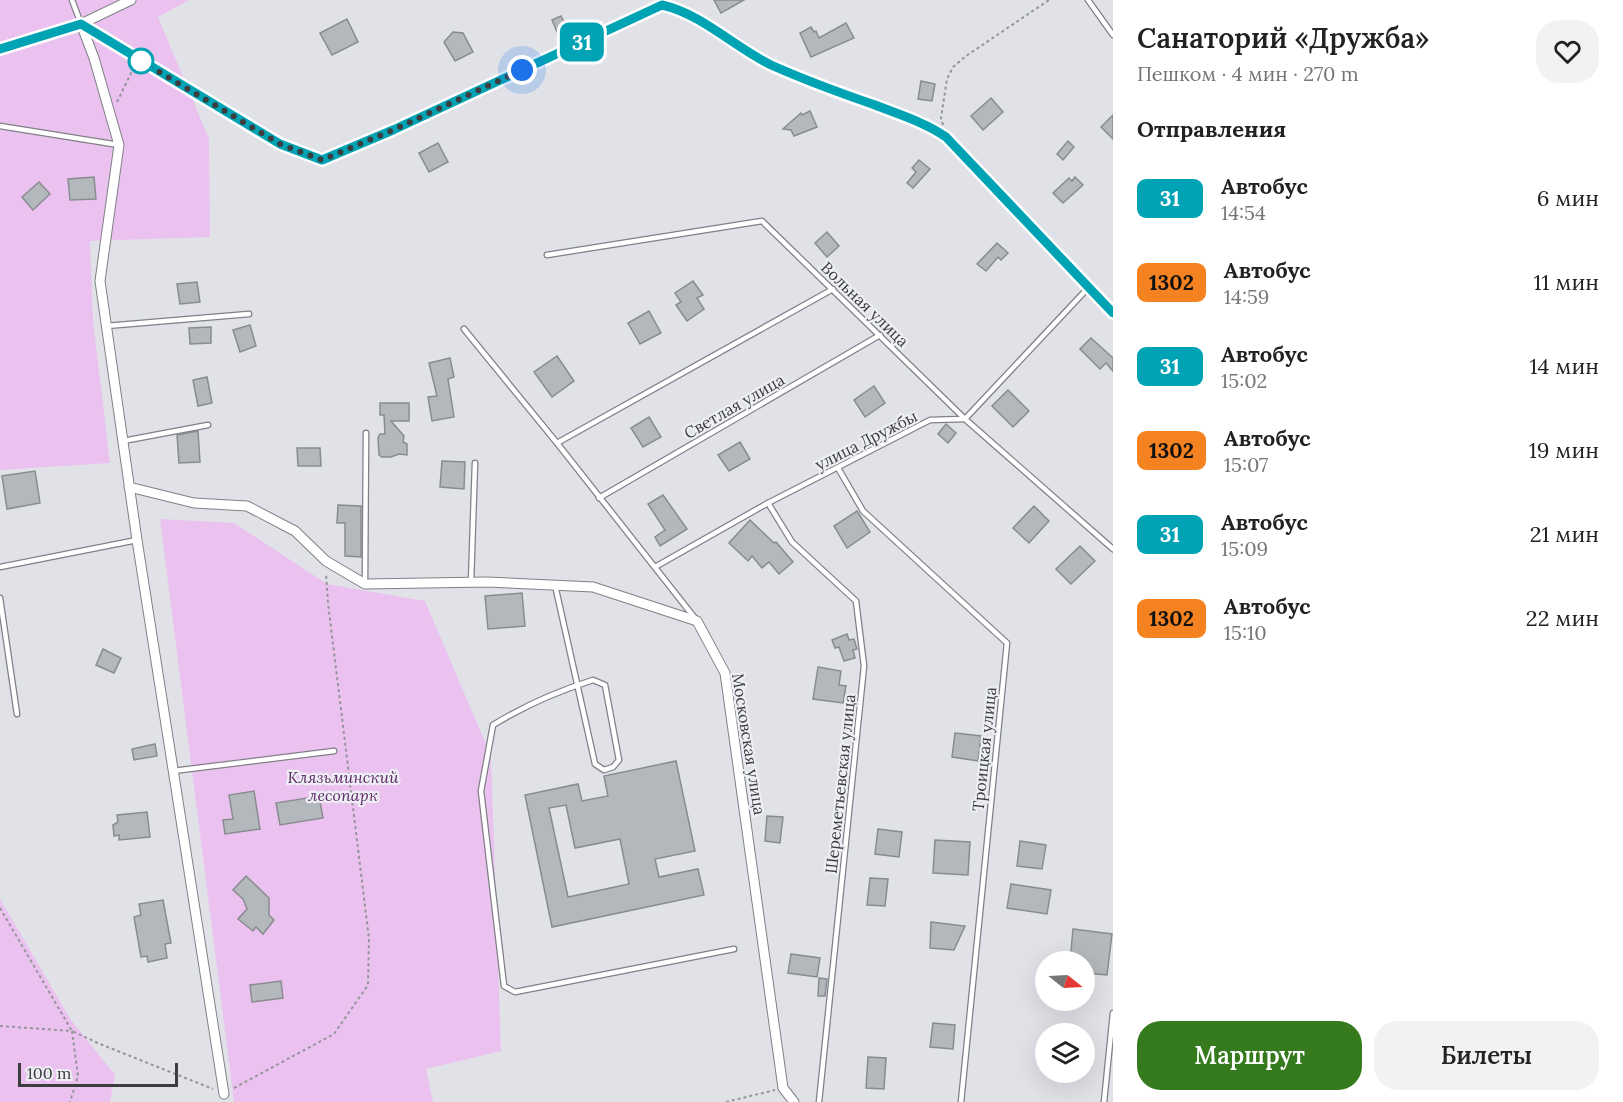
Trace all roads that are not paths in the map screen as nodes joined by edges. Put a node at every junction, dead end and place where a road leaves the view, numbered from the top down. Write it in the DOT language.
graph roads {
  1 [pos="72,0"];
  2 [pos="131,0"];
  3 [pos="672,0"];
  4 [pos="1088,0"];
  5 [pos="662,5"];
  6 [pos="81,24"];
  7 [pos="1113,35"];
  8 [pos="0,49"];
  9 [pos="0,126"];
  10 [pos="119,145"];
  11 [pos="547,255"];
  12 [pos="1089,288"];
  13 [pos="833,289"];
  14 [pos="1113,313"];
  15 [pos="249,314"];
  16 [pos="106,326"];
  17 [pos="464,329"];
  18 [pos="880,335"];
  19 [pos="965,419"];
  20 [pos="208,425"];
  21 [pos="366,433"];
  22 [pos="123,441"];
  23 [pos="557,443"];
  24 [pos="475,463"];
  25 [pos="838,468"];
  26 [pos="129,487"];
  27 [pos="599,498"];
  28 [pos="768,503"];
  29 [pos="137,540"];
  30 [pos="1113,549"];
  31 [pos="0,567"];
  32 [pos="655,567"];
  33 [pos="471,582"];
  34 [pos="365,584"];
  35 [pos="555,585"];
  36 [pos="0,598"];
  37 [pos="697,621"];
  38 [pos="577,684"];
  39 [pos="17,714"];
  40 [pos="334,751"];
  41 [pos="173,771"];
  42 [pos="734,949"];
  43 [pos="1113,1013"];
  44 [pos="224,1094"];
  45 [pos="794,1102"];
  46 [pos="819,1102"];
  47 [pos="961,1102"];
  48 [pos="1104,1102"];
  1 -- 6 [label="lane"];
  2 -- 6 [label="street"];
  3 -- 5 [label="street"];
  4 -- 7 [label="lane"];
  5 -- 6 [label="street"];
  5 -- 12 [label="street"];
  6 -- 8 [label="street"];
  6 -- 10 [label="street"];
  9 -- 10 [label="lane"];
  10 -- 16 [label="street"];
  11 -- 13 [label="lane, Вольная улица"];
  12 -- 14 [label="street"];
  12 -- 19 [label="lane"];
  13 -- 18 [label="lane, Вольная улица"];
  13 -- 23 [label="lane"];
  15 -- 16 [label="lane"];
  16 -- 22 [label="street"];
  17 -- 23 [label="lane, Московская улица"];
  18 -- 19 [label="lane, Вольная улица"];
  18 -- 27 [label="lane, Светлая улица"];
  19 -- 25 [label="lane, улица Дружбы"];
  19 -- 30 [label="lane, Вольная улица"];
  20 -- 22 [label="lane"];
  21 -- 34 [label="lane"];
  22 -- 26 [label="street"];
  23 -- 27 [label="lane, Московская улица"];
  24 -- 33 [label="lane"];
  25 -- 28 [label="lane, улица Дружбы"];
  25 -- 47 [label="lane, Троицкая улица"];
  26 -- 29 [label="street"];
  26 -- 34 [label="street"];
  27 -- 32 [label="lane, Московская улица"];
  28 -- 32 [label="lane, улица Дружбы"];
  28 -- 46 [label="lane, Шереметьевская улица"];
  29 -- 31 [label="lane"];
  29 -- 41 [label="street"];
  32 -- 37 [label="lane, Московская улица"];
  33 -- 34 [label="street"];
  33 -- 35 [label="street"];
  35 -- 37 [label="street"];
  35 -- 38 [label="lane"];
  36 -- 39 [label="lane"];
  37 -- 45 [label="street, Московская улица"];
  38 -- 38 [label="lane"];
  38 -- 42 [label="lane"];
  40 -- 41 [label="lane"];
  41 -- 44 [label="street"];
  43 -- 48 [label="lane"];
}
